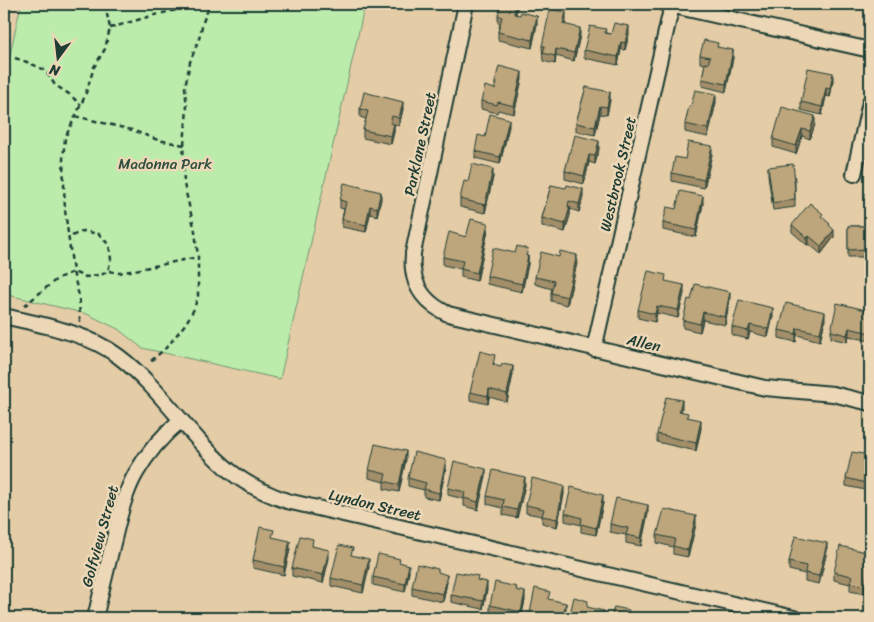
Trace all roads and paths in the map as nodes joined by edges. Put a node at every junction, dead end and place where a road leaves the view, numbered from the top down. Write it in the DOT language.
graph roads {
  1 [pos="102,4"];
  2 [pos="205,4"];
  3 [pos="210,4"];
  4 [pos="466,4"];
  5 [pos="669,5"];
  6 [pos="110,28"];
  7 [pos="870,50"];
  8 [pos="15,58"];
  9 [pos="870,102"];
  10 [pos="81,105"];
  11 [pos="75,116"];
  12 [pos="184,145"];
  13 [pos="854,174"];
  14 [pos="68,237"];
  15 [pos="198,257"];
  16 [pos="108,271"];
  17 [pos="73,272"];
  18 [pos="420,290"];
  19 [pos="24,306"];
  20 [pos="4,316"];
  21 [pos="80,322"];
  22 [pos="594,349"];
  23 [pos="151,361"];
  24 [pos="870,402"];
  25 [pos="181,420"];
  26 [pos="95,618"];
  27 [pos="794,618"];
  1 -- 6 [label="path"];
  2 -- 6 [label="path"];
  3 -- 12 [label="path"];
  4 -- 18 [label="street, Parklane Street"];
  5 -- 7 [label="street"];
  5 -- 22 [label="street, Westbrook Street"];
  6 -- 10 [label="path"];
  8 -- 10 [label="path"];
  9 -- 13 [label="street"];
  10 -- 11 [label="path"];
  11 -- 12 [label="path"];
  11 -- 14 [label="path"];
  12 -- 15 [label="path"];
  14 -- 16 [label="path"];
  14 -- 17 [label="path"];
  15 -- 16 [label="path"];
  15 -- 23 [label="path"];
  16 -- 17 [label="path"];
  17 -- 19 [label="path"];
  17 -- 21 [label="path"];
  18 -- 22 [label="street, Allen"];
  20 -- 25 [label="street, Lyndon Street"];
  22 -- 24 [label="street, Allen"];
  25 -- 26 [label="street, Golfview Street"];
  25 -- 27 [label="street, Lyndon Street"];
}
